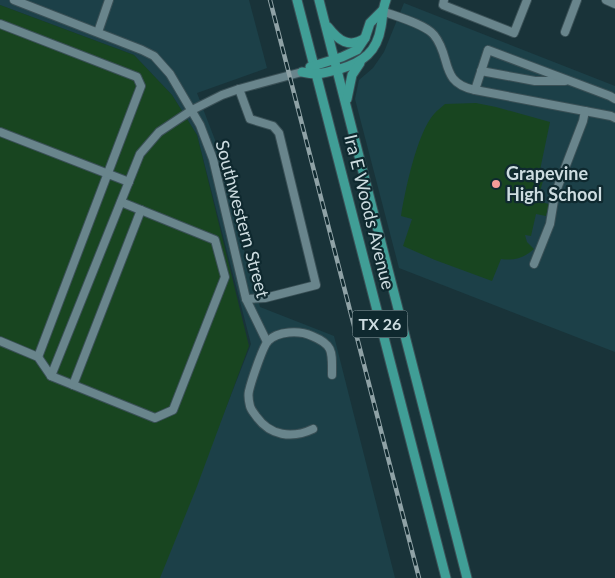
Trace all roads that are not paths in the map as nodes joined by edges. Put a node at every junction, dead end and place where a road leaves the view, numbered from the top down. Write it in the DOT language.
graph roads {
  1 [pos="14,0"];
  2 [pos="109,0"];
  3 [pos="297,0"];
  4 [pos="320,0"];
  5 [pos="386,0"];
  6 [pos="444,0"];
  7 [pos="528,0"];
  8 [pos="577,0"];
  9 [pos="606,0"];
  10 [pos="615,4"];
  11 [pos="382,11"];
  12 [pos="0,24"];
  13 [pos="326,24"];
  14 [pos="98,32"];
  15 [pos="565,32"];
  16 [pos="365,38"];
  17 [pos="335,59"];
  18 [pos="361,61"];
  19 [pos="314,64"];
  20 [pos="338,69"];
  21 [pos="481,71"];
  22 [pos="302,72"];
  23 [pos="316,75"];
  24 [pos="572,81"];
  25 [pos="239,89"];
  26 [pos="474,90"];
  27 [pos="615,99"];
  28 [pos="346,104"];
  29 [pos="192,110"];
  30 [pos="585,111"];
  31 [pos="613,116"];
  32 [pos="0,132"];
  33 [pos="108,173"];
  34 [pos="129,182"];
  35 [pos="121,202"];
  36 [pos="140,210"];
  37 [pos="534,264"];
  38 [pos="246,299"];
  39 [pos="0,341"];
  40 [pos="267,342"];
  41 [pos="38,356"];
  42 [pos="332,375"];
  43 [pos="52,376"];
  44 [pos="73,385"];
  45 [pos="313,429"];
  46 [pos="446,578"];
  47 [pos="467,578"];
  1 -- 14 [label="street, Southwestern Street"];
  2 -- 14 [label="street"];
  3 -- 19 [label="main road, Ira E Woods Avenue / TX 26"];
  4 -- 13 [label="main road, Ira E Woods Avenue / TX 26"];
  5 -- 11 [label="main road"];
  6 -- 7 [label="street"];
  8 -- 15 [label="street"];
  9 -- 10 [label="street"];
  11 -- 16 [label="main road"];
  11 -- 18 [label="main road"];
  11 -- 26 [label="street"];
  12 -- 33 [label="street"];
  13 -- 16 [label="main road"];
  13 -- 17 [label="main road, Ira E Woods Avenue / TX 26"];
  14 -- 29 [label="street, Southwestern Street"];
  16 -- 17 [label="main road"];
  17 -- 19 [label="main road"];
  17 -- 20 [label="main road, Ira E Woods Avenue / TX 26"];
  18 -- 20 [label="main road"];
  18 -- 28 [label="main road"];
  19 -- 22 [label="main road"];
  19 -- 23 [label="main road, Ira E Woods Avenue / TX 26"];
  20 -- 23 [label="main road"];
  20 -- 28 [label="main road, Ira E Woods Avenue / TX 26"];
  21 -- 24 [label="street"];
  21 -- 24 [label="street"];
  21 -- 26 [label="street"];
  22 -- 23 [label="main road"];
  22 -- 25 [label="street"];
  23 -- 46 [label="main road, Ira E Woods Avenue / TX 26"];
  24 -- 27 [label="street"];
  25 -- 29 [label="street"];
  25 -- 38 [label="street"];
  26 -- 30 [label="street"];
  27 -- 31 [label="street"];
  28 -- 47 [label="main road, Ira E Woods Avenue / TX 26"];
  29 -- 34 [label="street"];
  29 -- 38 [label="street, Southwestern Street"];
  30 -- 31 [label="street"];
  30 -- 37 [label="street"];
  32 -- 33 [label="street"];
  33 -- 34 [label="street"];
  33 -- 41 [label="street"];
  34 -- 35 [label="street"];
  35 -- 36 [label="street"];
  35 -- 43 [label="street"];
  36 -- 44 [label="street"];
  36 -- 44 [label="street"];
  38 -- 40 [label="street, Southwestern Street"];
  39 -- 41 [label="street"];
  40 -- 42 [label="street"];
  40 -- 45 [label="street"];
  41 -- 43 [label="street"];
  43 -- 44 [label="street"];
}
